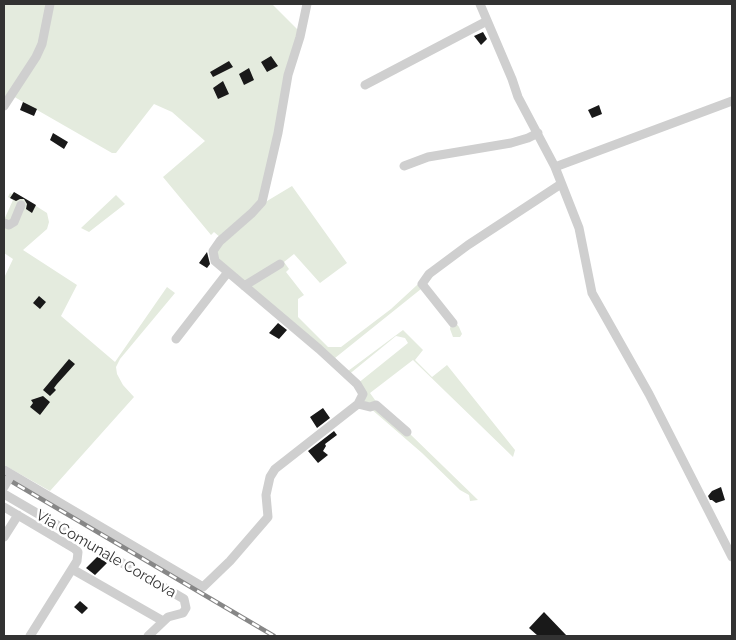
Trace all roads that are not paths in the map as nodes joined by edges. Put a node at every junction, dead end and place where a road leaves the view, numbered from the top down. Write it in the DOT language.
graph roads {
  1 [pos="50,4"];
  2 [pos="307,4"];
  3 [pos="480,4"];
  4 [pos="487,21"];
  5 [pos="364,85"];
  6 [pos="732,101"];
  7 [pos="4,106"];
  8 [pos="538,132"];
  9 [pos="404,166"];
  10 [pos="555,168"];
  11 [pos="561,184"];
  12 [pos="21,205"];
  13 [pos="4,224"];
  14 [pos="280,264"];
  15 [pos="228,272"];
  16 [pos="244,286"];
  17 [pos="453,323"];
  18 [pos="176,339"];
  19 [pos="358,404"];
  20 [pos="407,432"];
  21 [pos="8,474"];
  22 [pos="4,487"];
  23 [pos="4,494"];
  24 [pos="4,507"];
  25 [pos="18,515"];
  26 [pos="4,537"];
  27 [pos="732,557"];
  28 [pos="72,570"];
  29 [pos="163,621"];
  30 [pos="30,636"];
  31 [pos="148,636"];
  1 -- 7 [label="street"];
  2 -- 15 [label="street"];
  3 -- 4 [label="street"];
  4 -- 5 [label="street"];
  4 -- 8 [label="street"];
  6 -- 10 [label="street"];
  8 -- 9 [label="street"];
  8 -- 10 [label="street"];
  10 -- 11 [label="street"];
  11 -- 17 [label="street"];
  11 -- 27 [label="street"];
  12 -- 13 [label="street"];
  14 -- 16 [label="street"];
  15 -- 16 [label="street"];
  15 -- 18 [label="street"];
  16 -- 19 [label="street"];
  19 -- 20 [label="street"];
  19 -- 21 [label="street"];
  21 -- 22 [label="street, bridge"];
  23 -- 29 [label="street, Via Comunale Cordova"];
  24 -- 25 [label="street"];
  25 -- 26 [label="street"];
  25 -- 28 [label="street"];
  28 -- 29 [label="street"];
  28 -- 30 [label="street"];
  29 -- 31 [label="street, Via Comunale Cordova"];
}
